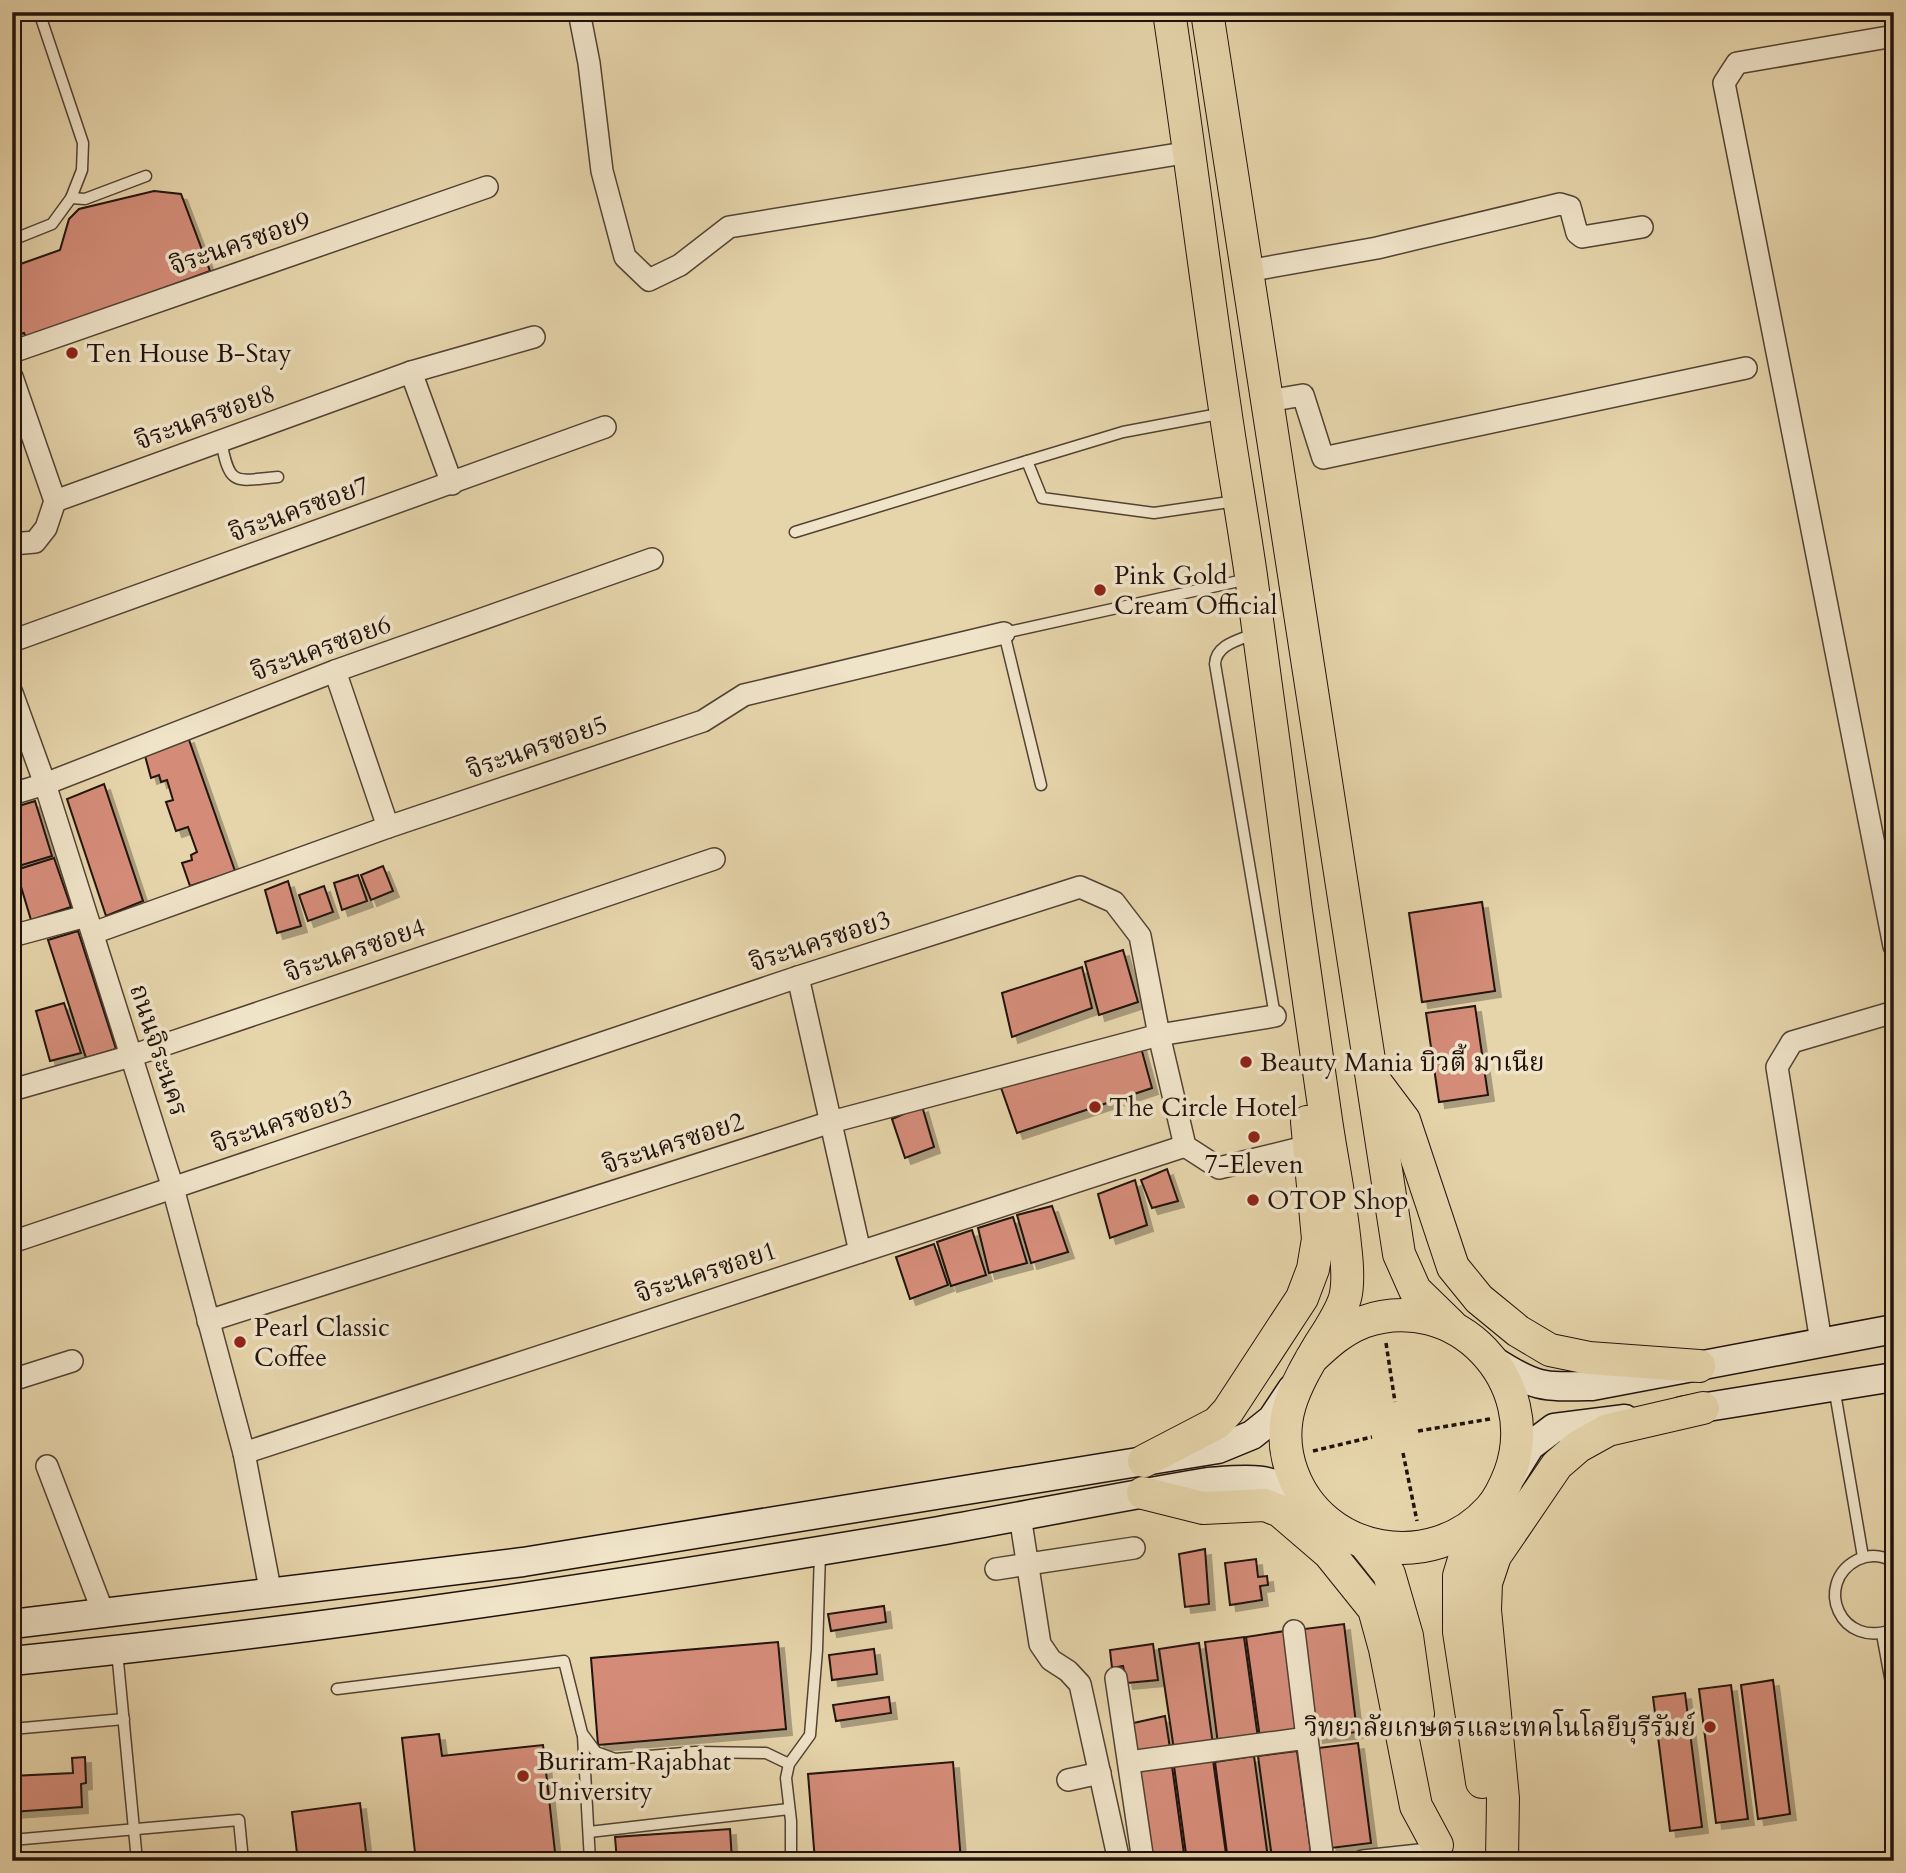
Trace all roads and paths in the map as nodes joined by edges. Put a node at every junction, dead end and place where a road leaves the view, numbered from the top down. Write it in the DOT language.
graph roads {
  1 [pos="39,12"];
  2 [pos="579,12"];
  3 [pos="1168,12"];
  4 [pos="1207,12"];
  5 [pos="1894,36"];
  6 [pos="1190,152"];
  7 [pos="146,176"];
  8 [pos="487,187"];
  9 [pos="71,198"];
  10 [pos="1642,227"];
  11 [pos="12,240"];
  12 [pos="1247,271"];
  13 [pos="534,337"];
  14 [pos="12,352"];
  15 [pos="1746,368"];
  16 [pos="411,373"];
  17 [pos="12,377"];
  18 [pos="1268,401"];
  19 [pos="1225,413"];
  20 [pos="605,427"];
  21 [pos="221,441"];
  22 [pos="1027,461"];
  23 [pos="278,477"];
  24 [pos="452,484"];
  25 [pos="1239,500"];
  26 [pos="55,501"];
  27 [pos="795,532"];
  28 [pos="12,544"];
  29 [pos="652,559"];
  30 [pos="1251,578"];
  31 [pos="1258,632"];
  32 [pos="1004,633"];
  33 [pos="12,642"];
  34 [pos="335,671"];
  35 [pos="13,695"];
  36 [pos="45,784"];
  37 [pos="1041,785"];
  38 [pos="12,794"];
  39 [pos="388,827"];
  40 [pos="714,859"];
  41 [pos="89,925"];
  42 [pos="12,936"];
  43 [pos="1894,946"];
  44 [pos="798,976"];
  45 [pos="1894,1012"];
  46 [pos="1275,1016"];
  47 [pos="1313,1034"];
  48 [pos="1159,1035"];
  49 [pos="131,1056"];
  50 [pos="1371,1076"];
  51 [pos="12,1090"];
  52 [pos="831,1122"];
  53 [pos="1185,1146"];
  54 [pos="1309,1146"];
  55 [pos="173,1188"];
  56 [pos="12,1242"];
  57 [pos="860,1252"];
  58 [pos="208,1321"];
  59 [pos="1454,1328"];
  60 [pos="1894,1329"];
  61 [pos="1821,1342"];
  62 [pos="1386,1343"];
  63 [pos="1395,1343"];
  64 [pos="1377,1346"];
  65 [pos="1311,1359"];
  66 [pos="72,1361"];
  67 [pos="1494,1361"];
  68 [pos="1699,1366"];
  69 [pos="1894,1377"];
  70 [pos="12,1380"];
  71 [pos="1295,1385"];
  72 [pos="1834,1387"];
  73 [pos="1395,1402"];
  74 [pos="1703,1408"];
  75 [pos="1487,1409"];
  76 [pos="1490,1419"];
  77 [pos="1490,1430"];
  78 [pos="1418,1431"];
  79 [pos="1371,1437"];
  80 [pos="1313,1441"];
  81 [pos="244,1453"];
  82 [pos="1404,1453"];
  83 [pos="1144,1461"];
  84 [pos="47,1466"];
  85 [pos="1143,1493"];
  86 [pos="1303,1496"];
  87 [pos="1497,1498"];
  88 [pos="1020,1516"];
  89 [pos="1428,1518"];
  90 [pos="1366,1545"];
  91 [pos="1134,1548"];
  92 [pos="820,1549"];
  93 [pos="1863,1557"];
  94 [pos="1894,1562"];
  95 [pos="1027,1563"];
  96 [pos="996,1569"];
  97 [pos="271,1594"];
  98 [pos="103,1612"];
  99 [pos="12,1624"];
  100 [pos="1894,1629"];
  101 [pos="1294,1631"];
  102 [pos="1882,1634"];
  103 [pos="117,1651"];
  104 [pos="12,1661"];
  105 [pos="1116,1678"];
  106 [pos="337,1689"];
  107 [pos="1894,1699"];
  108 [pos="124,1719"];
  109 [pos="12,1729"];
  110 [pos="582,1733"];
  111 [pos="1307,1738"];
  112 [pos="1129,1762"];
  113 [pos="789,1764"];
  114 [pos="1100,1773"];
  115 [pos="1068,1780"];
  116 [pos="789,1809"];
  117 [pos="134,1830"];
  118 [pos="589,1832"];
  119 [pos="12,1840"];
  120 [pos="1438,1853"];
  121 [pos="137,1861"];
  122 [pos="243,1861"];
  123 [pos="590,1861"];
  124 [pos="791,1861"];
  125 [pos="1119,1861"];
  126 [pos="1143,1861"];
  127 [pos="1323,1861"];
  128 [pos="1363,1861"];
  129 [pos="1494,1861"];
  130 [pos="1502,1861"];
  1 -- 9 [label="lane"];
  2 -- 6 [label="street"];
  3 -- 6 [label="main road"];
  4 -- 12 [label="main road"];
  5 -- 43 [label="street"];
  6 -- 19 [label="main road"];
  7 -- 9 [label="lane"];
  8 -- 14 [label="street, จิระนครซอย9"];
  9 -- 11 [label="lane"];
  10 -- 12 [label="street"];
  12 -- 18 [label="main road"];
  13 -- 16 [label="street, จิระนครซอย8"];
  15 -- 18 [label="street"];
  16 -- 21 [label="street, จิระนครซอย8"];
  16 -- 24 [label="street"];
  17 -- 26 [label="street"];
  18 -- 50 [label="main road"];
  19 -- 22 [label="lane"];
  19 -- 25 [label="main road"];
  20 -- 24 [label="street, จิระนครซอย7"];
  21 -- 23 [label="lane"];
  21 -- 26 [label="street, จิระนครซอย8"];
  22 -- 25 [label="lane"];
  22 -- 27 [label="lane"];
  24 -- 33 [label="street, จิระนครซอย7"];
  25 -- 30 [label="main road"];
  26 -- 28 [label="street"];
  29 -- 34 [label="street, จิระนครซอย6"];
  30 -- 31 [label="main road"];
  30 -- 32 [label="lane"];
  31 -- 46 [label="lane"];
  31 -- 47 [label="main road"];
  32 -- 37 [label="lane"];
  32 -- 39 [label="street, จิระนครซอย5"];
  34 -- 36 [label="street, จิระนครซอย6"];
  34 -- 39 [label="street"];
  35 -- 36 [label="street, ถนนจิระนคร"];
  36 -- 38 [label="street, จิระนครซอย6"];
  36 -- 41 [label="street, ถนนจิระนคร"];
  39 -- 41 [label="street, จิระนครซอย5"];
  40 -- 49 [label="street, จิระนครซอย4"];
  41 -- 42 [label="street, จิระนครซอย5"];
  41 -- 49 [label="street, ถนนจิระนคร"];
  44 -- 48 [label="street, จิระนครซอย3"];
  44 -- 52 [label="street"];
  44 -- 55 [label="street, จิระนครซอย3"];
  45 -- 61 [label="street"];
  46 -- 48 [label="street, จิระนครซอย2"];
  47 -- 54 [label="main road"];
  47 -- 65 [label="main road"];
  48 -- 52 [label="street, จิระนครซอย2"];
  48 -- 53 [label="street, จิระนครซอย3"];
  49 -- 51 [label="street, จิระนครซอย4"];
  49 -- 55 [label="street, ถนนจิระนคร"];
  50 -- 59 [label="main road"];
  50 -- 68 [label="main road"];
  52 -- 57 [label="street"];
  52 -- 58 [label="street, จิระนครซอย2"];
  53 -- 54 [label="street"];
  53 -- 57 [label="street, จิระนครซอย1"];
  54 -- 83 [label="main road"];
  55 -- 56 [label="street, จิระนครซอย3"];
  55 -- 58 [label="street, ถนนจิระนคร"];
  57 -- 81 [label="street, จิระนครซอย1"];
  58 -- 81 [label="street, ถนนจิระนคร"];
  59 -- 65 [label="main road"];
  59 -- 67 [label="main road"];
  60 -- 61 [label="main road"];
  61 -- 68 [label="main road"];
  62 -- 63 [label="path"];
  62 -- 64 [label="path"];
  62 -- 73 [label="path"];
  65 -- 71 [label="main road"];
  66 -- 70 [label="street"];
  67 -- 68 [label="main road"];
  67 -- 87 [label="main road"];
  69 -- 72 [label="main road"];
  71 -- 83 [label="main road"];
  71 -- 86 [label="main road"];
  72 -- 74 [label="main road"];
  72 -- 93 [label="lane"];
  74 -- 87 [label="main road"];
  74 -- 130 [label="main road"];
  75 -- 76 [label="path"];
  76 -- 77 [label="path"];
  76 -- 78 [label="path"];
  79 -- 80 [label="path"];
  81 -- 97 [label="street, ถนนจิระนคร"];
  82 -- 89 [label="path"];
  83 -- 97 [label="main road"];
  84 -- 98 [label="street"];
  85 -- 86 [label="main road"];
  85 -- 88 [label="main road"];
  85 -- 120 [label="main road"];
  86 -- 90 [label="main road"];
  87 -- 90 [label="main road"];
  87 -- 129 [label="main road"];
  88 -- 92 [label="main road"];
  88 -- 95 [label="street"];
  90 -- 120 [label="main road"];
  91 -- 95 [label="street"];
  92 -- 103 [label="main road"];
  92 -- 113 [label="lane"];
  93 -- 94 [label="lane"];
  93 -- 102 [label="lane"];
  95 -- 96 [label="street"];
  95 -- 114 [label="street"];
  97 -- 98 [label="main road"];
  98 -- 99 [label="main road"];
  100 -- 102 [label="lane"];
  101 -- 111 [label="street"];
  102 -- 107 [label="lane"];
  103 -- 104 [label="main road"];
  103 -- 108 [label="lane"];
  105 -- 112 [label="street"];
  106 -- 110 [label="lane"];
  108 -- 109 [label="lane"];
  108 -- 117 [label="lane"];
  110 -- 113 [label="lane"];
  110 -- 118 [label="lane"];
  111 -- 112 [label="street"];
  111 -- 127 [label="street"];
  112 -- 126 [label="street"];
  113 -- 116 [label="lane"];
  114 -- 115 [label="street"];
  114 -- 125 [label="street"];
  116 -- 118 [label="lane"];
  116 -- 124 [label="lane"];
  117 -- 119 [label="lane"];
  117 -- 121 [label="lane"];
  117 -- 122 [label="lane"];
  118 -- 123 [label="lane"];
  120 -- 128 [label="street"];
}
